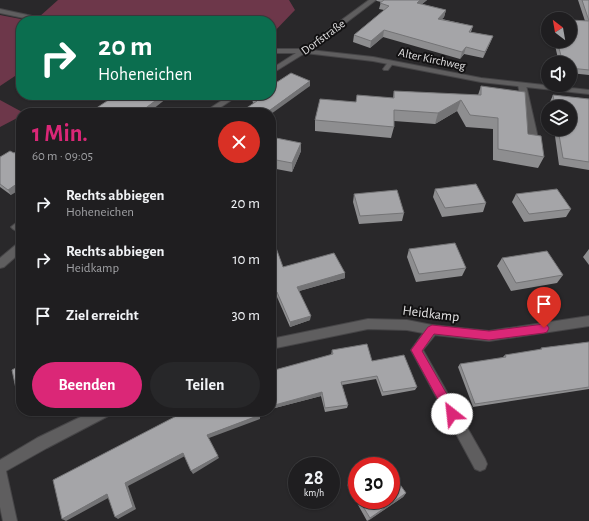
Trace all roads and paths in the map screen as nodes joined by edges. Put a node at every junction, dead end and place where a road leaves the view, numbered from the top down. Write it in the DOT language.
graph roads {
  1 [pos="373,0"];
  2 [pos="0,11"];
  3 [pos="23,16"];
  4 [pos="276,51"];
  5 [pos="304,51"];
  6 [pos="391,62"];
  7 [pos="276,69"];
  8 [pos="386,69"];
  9 [pos="522,85"];
  10 [pos="589,92"];
  11 [pos="227,100"];
  12 [pos="215,108"];
  13 [pos="534,138"];
  14 [pos="16,250"];
  15 [pos="0,264"];
  16 [pos="589,321"];
  17 [pos="432,330"];
  18 [pos="276,343"];
  19 [pos="96,416"];
  20 [pos="480,464"];
  21 [pos="0,467"];
  22 [pos="0,474"];
  23 [pos="10,521"];
  1 -- 5 [label="street, Dorfstraße"];
  2 -- 3 [label="street"];
  4 -- 5 [label="street, Alter Kirchweg"];
  5 -- 6 [label="street, Alter Kirchweg"];
  5 -- 7 [label="street, Dorfstraße"];
  6 -- 8 [label="street"];
  6 -- 9 [label="street, Alter Kirchweg"];
  9 -- 10 [label="street, Alter Kirchweg"];
  9 -- 13 [label="street"];
  11 -- 12 [label="street"];
  14 -- 15 [label="street"];
  16 -- 17 [label="street, Heidkamp"];
  17 -- 18 [label="street, Heidkamp"];
  17 -- 20 [label="street"];
  19 -- 21 [label="street"];
  22 -- 23 [label="street"];
}
